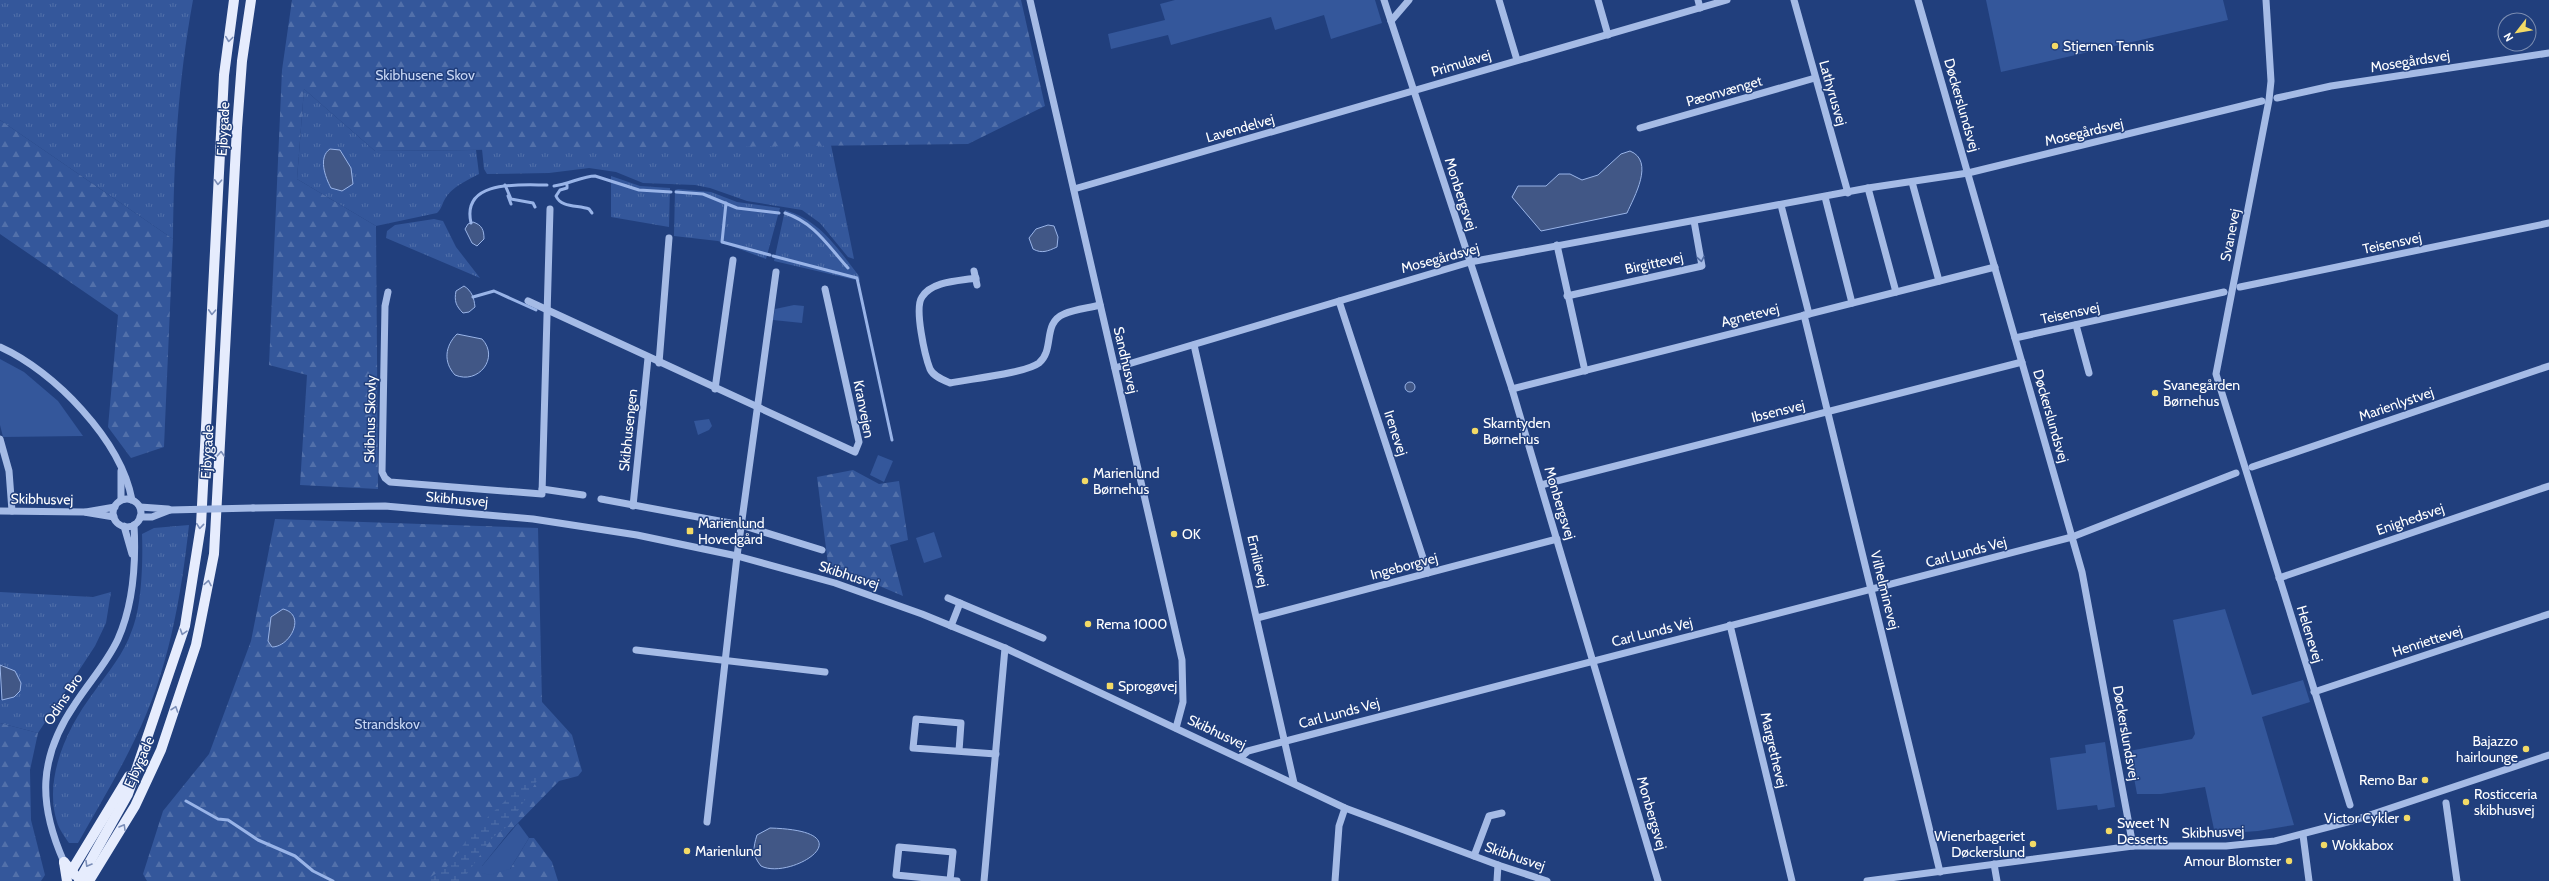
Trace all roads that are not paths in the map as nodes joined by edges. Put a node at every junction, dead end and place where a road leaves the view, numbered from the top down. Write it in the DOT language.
graph roads {
  1 [pos="234,0"];
  2 [pos="251,0"];
  3 [pos="1030,0"];
  4 [pos="1384,0"];
  5 [pos="1409,0"];
  6 [pos="1500,0"];
  7 [pos="1598,0"];
  8 [pos="1698,0"];
  9 [pos="1727,0"];
  10 [pos="1794,0"];
  11 [pos="1918,0"];
  12 [pos="2266,0"];
  13 [pos="1700,8"];
  14 [pos="1390,21"];
  15 [pos="1608,35"];
  16 [pos="2549,53"];
  17 [pos="1517,60"];
  18 [pos="1816,78"];
  19 [pos="1414,92"];
  20 [pos="2276,98"];
  21 [pos="2262,101"];
  22 [pos="1640,128"];
  23 [pos="1968,173"];
  24 [pos="1912,182"];
  25 [pos="1868,188"];
  26 [pos="1074,189"];
  27 [pos="1848,192"];
  28 [pos="1825,197"];
  29 [pos="1781,205"];
  30 [pos="550,209"];
  31 [pos="1694,221"];
  32 [pos="2549,223"];
  33 [pos="669,238"];
  34 [pos="1557,245"];
  35 [pos="733,260"];
  36 [pos="1470,262"];
  37 [pos="1995,267"];
  38 [pos="776,272"];
  39 [pos="976,278"];
  40 [pos="1939,281"];
  41 [pos="2240,287"];
  42 [pos="825,289"];
  43 [pos="388,292"];
  44 [pos="1896,292"];
  45 [pos="2224,292"];
  46 [pos="1566,296"];
  47 [pos="528,301"];
  48 [pos="1338,301"];
  49 [pos="1852,303"];
  50 [pos="1100,306"];
  51 [pos="548,311"];
  52 [pos="1807,315"];
  53 [pos="2076,325"];
  54 [pos="2015,338"];
  55 [pos="1194,345"];
  56 [pos="0,347"];
  57 [pos="648,358"];
  58 [pos="2022,362"];
  59 [pos="659,363"];
  60 [pos="2549,366"];
  61 [pos="1115,368"];
  62 [pos="1585,371"];
  63 [pos="2089,373"];
  64 [pos="715,389"];
  65 [pos="1512,389"];
  66 [pos="758,408"];
  67 [pos="1828,412"];
  68 [pos="0,439"];
  69 [pos="2252,467"];
  70 [pos="121,468"];
  71 [pos="2245,470"];
  72 [pos="2236,473"];
  73 [pos="1541,485"];
  74 [pos="2549,486"];
  75 [pos="542,489"];
  76 [pos="583,495"];
  77 [pos="601,499"];
  78 [pos="121,500"];
  79 [pos="132,500"];
  80 [pos="633,506"];
  81 [pos="114,507"];
  82 [pos="140,507"];
  83 [pos="170,510"];
  84 [pos="0,511"];
  85 [pos="12,511"];
  86 [pos="84,512"];
  87 [pos="114,517"];
  88 [pos="140,517"];
  89 [pos="134,525"];
  90 [pos="741,525"];
  91 [pos="124,526"];
  92 [pos="2072,537"];
  93 [pos="1557,539"];
  94 [pos="822,550"];
  95 [pos="133,556"];
  96 [pos="737,556"];
  97 [pos="1428,573"];
  98 [pos="2279,578"];
  99 [pos="1872,589"];
  100 [pos="948,598"];
  101 [pos="960,603"];
  102 [pos="2549,614"];
  103 [pos="1257,618"];
  104 [pos="1730,625"];
  105 [pos="951,626"];
  106 [pos="1043,638"];
  107 [pos="1005,648"];
  108 [pos="636,650"];
  109 [pos="1593,660"];
  110 [pos="726,661"];
  111 [pos="825,672"];
  112 [pos="2314,692"];
  113 [pos="1176,728"];
  114 [pos="1286,741"];
  115 [pos="959,751"];
  116 [pos="143,754"];
  117 [pos="996,754"];
  118 [pos="2549,755"];
  119 [pos="1241,758"];
  120 [pos="1294,783"];
  121 [pos="2446,803"];
  122 [pos="2350,805"];
  123 [pos="1345,808"];
  124 [pos="1502,812"];
  125 [pos="707,822"];
  126 [pos="2303,835"];
  127 [pos="2133,846"];
  128 [pos="1474,856"];
  129 [pos="103,861"];
  130 [pos="64,862"];
  131 [pos="1994,864"];
  132 [pos="1498,865"];
  133 [pos="72,870"];
  134 [pos="1940,872"];
  135 [pos="67,881"];
  136 [pos="82,881"];
  137 [pos="100,881"];
  138 [pos="953,881"];
  139 [pos="984,881"];
  140 [pos="1335,881"];
  141 [pos="1497,881"];
  142 [pos="1547,881"];
  143 [pos="1658,881"];
  144 [pos="1792,881"];
  145 [pos="1867,881"];
  146 [pos="1997,881"];
  147 [pos="2309,881"];
  148 [pos="2457,881"];
  1 -- 116 [label="main road, Ejbygade, one-way"];
  129 -- 2 [label="main road, Ejbygade, one-way"];
  3 -- 26 [label="street, Sandhusvej"];
  4 -- 14 [label="street, Monbergsvej"];
  5 -- 14 [label="street"];
  6 -- 17 [label="street"];
  7 -- 15 [label="street"];
  8 -- 13 [label="street"];
  9 -- 13 [label="street, Primulavej"];
  10 -- 18 [label="street, Lathyrusvej"];
  11 -- 23 [label="street, Døckerslundsvej"];
  12 -- 71 [label="street, Svanevej"];
  13 -- 15 [label="street, Primulavej"];
  14 -- 19 [label="street, Monbergsvej"];
  15 -- 17 [label="street, Primulavej"];
  16 -- 20 [label="street, Mosegårdsvej"];
  17 -- 19 [label="street, Primulavej"];
  18 -- 22 [label="street, Pæonvænget"];
  18 -- 27 [label="street, Lathyrusvej"];
  19 -- 26 [label="street, Lavendelvej"];
  19 -- 36 [label="street, Monbergsvej"];
  21 -- 23 [label="street, Mosegårdsvej"];
  23 -- 24 [label="street, Mosegårdsvej"];
  23 -- 37 [label="street, Døckerslundsvej"];
  24 -- 25 [label="street, Mosegårdsvej"];
  24 -- 40 [label="street"];
  25 -- 27 [label="street, Mosegårdsvej"];
  25 -- 44 [label="street"];
  26 -- 50 [label="street, Sandhusvej"];
  27 -- 28 [label="street, Mosegårdsvej"];
  28 -- 29 [label="street, Mosegårdsvej"];
  28 -- 49 [label="street"];
  29 -- 31 [label="street, Mosegårdsvej"];
  29 -- 52 [label="street"];
  30 -- 51 [label="street"];
  31 -- 34 [label="street, Mosegårdsvej"];
  31 -- 46 [label="street, Birgittevej, one-way"];
  32 -- 41 [label="street, Teisensvej"];
  33 -- 59 [label="street"];
  34 -- 36 [label="street, Mosegårdsvej"];
  34 -- 46 [label="street"];
  35 -- 64 [label="street"];
  36 -- 48 [label="street, Mosegårdsvej"];
  36 -- 65 [label="street, Monbergsvej"];
  37 -- 40 [label="street, Agnetevej"];
  37 -- 54 [label="street, Døckerslundsvej"];
  38 -- 66 [label="street"];
  39 -- 50 [label="street"];
  40 -- 44 [label="street, Agnetevej"];
  42 -- 66 [label="street, Kranvejen"];
  43 -- 75 [label="street, Skibhus Skovly"];
  44 -- 49 [label="street, Agnetevej"];
  45 -- 53 [label="street, Teisensvej"];
  46 -- 62 [label="street"];
  47 -- 51 [label="street, Kranvejen"];
  48 -- 55 [label="street, Mosegårdsvej"];
  48 -- 97 [label="street, Irenevej"];
  49 -- 52 [label="street, Agnetevej"];
  50 -- 61 [label="street, Sandhusvej"];
  51 -- 57 [label="street, Kranvejen"];
  51 -- 75 [label="street"];
  52 -- 62 [label="street, Agnetevej"];
  52 -- 67 [label="street, Vilhelminevej"];
  53 -- 54 [label="street, Teisensvej"];
  53 -- 63 [label="street"];
  54 -- 58 [label="street, Døckerslundsvej"];
  55 -- 61 [label="street, Mosegårdsvej"];
  55 -- 103 [label="street, Emilievej"];
  56 -- 70 [label="street"];
  57 -- 59 [label="street, Kranvejen"];
  57 -- 80 [label="street, Skibhusengen"];
  58 -- 67 [label="street, Ibsensvej"];
  58 -- 92 [label="street, Døckerslundsvej"];
  59 -- 64 [label="street, Kranvejen"];
  60 -- 69 [label="street, Marienlystvej"];
  61 -- 113 [label="street, Sandhusvej"];
  62 -- 65 [label="street, Agnetevej"];
  64 -- 66 [label="street, Kranvejen"];
  65 -- 73 [label="street, Monbergsvej"];
  66 -- 90 [label="street"];
  67 -- 73 [label="street, Ibsensvej"];
  67 -- 99 [label="street, Vilhelminevej"];
  68 -- 85 [label="street"];
  70 -- 78 [label="street"];
  70 -- 79 [label="street"];
  71 -- 98 [label="street, Helenevej"];
  72 -- 92 [label="street"];
  73 -- 93 [label="street, Monbergsvej"];
  74 -- 98 [label="street, Enighedsvej"];
  75 -- 76 [label="street, Skibhus Skovly"];
  77 -- 80 [label="street"];
  78 -- 79 [label="street"];
  78 -- 81 [label="street"];
  79 -- 82 [label="street"];
  80 -- 90 [label="street"];
  81 -- 86 [label="street, Skibhusvej"];
  81 -- 87 [label="street"];
  82 -- 83 [label="street, Skibhusvej"];
  82 -- 88 [label="street"];
  83 -- 88 [label="street, Skibhusvej"];
  83 -- 96 [label="street, Skibhusvej, bridge"];
  84 -- 85 [label="street, Skibhusvej"];
  85 -- 86 [label="street, Skibhusvej"];
  86 -- 87 [label="street, Skibhusvej"];
  87 -- 91 [label="street"];
  88 -- 89 [label="street"];
  89 -- 91 [label="street"];
  89 -- 95 [label="street, Odins Bro"];
  90 -- 94 [label="street"];
  90 -- 96 [label="street"];
  91 -- 95 [label="street, Odins Bro"];
  92 -- 99 [label="street, Carl Lunds Vej"];
  92 -- 127 [label="street, Døckerslundsvej"];
  93 -- 97 [label="street, Ingeborgvej"];
  93 -- 109 [label="street, Monbergsvej"];
  95 -- 130 [label="street, Odins Bro"];
  96 -- 105 [label="street, Skibhusvej"];
  96 -- 110 [label="street"];
  97 -- 103 [label="street, Ingeborgvej"];
  98 -- 112 [label="street, Helenevej"];
  99 -- 104 [label="street, Carl Lunds Vej"];
  99 -- 134 [label="street, Vilhelminevej"];
  100 -- 101 [label="street"];
  101 -- 105 [label="street"];
  101 -- 106 [label="street"];
  102 -- 112 [label="street, Henriettevej"];
  103 -- 114 [label="street, Emilievej"];
  104 -- 109 [label="street, Carl Lunds Vej"];
  104 -- 144 [label="street, Margrethevej"];
  105 -- 107 [label="street, Skibhusvej"];
  107 -- 113 [label="street, Skibhusvej"];
  107 -- 117 [label="street"];
  108 -- 110 [label="street"];
  109 -- 114 [label="street, Carl Lunds Vej"];
  109 -- 143 [label="street, Monbergsvej"];
  110 -- 111 [label="street"];
  110 -- 125 [label="street"];
  112 -- 122 [label="street, Helenevej"];
  113 -- 119 [label="street, Skibhusvej"];
  114 -- 119 [label="street, Carl Lunds Vej"];
  114 -- 120 [label="street, Emilievej"];
  115 -- 115 [label="street"];
  115 -- 117 [label="street"];
  116 -- 133 [label="main road"];
  116 -- 136 [label="main road, one-way"];
  117 -- 139 [label="street"];
  118 -- 126 [label="street, Skibhusvej"];
  119 -- 120 [label="street, Skibhusvej"];
  120 -- 123 [label="street, Skibhusvej"];
  121 -- 148 [label="street"];
  123 -- 128 [label="street, Skibhusvej"];
  123 -- 140 [label="street"];
  124 -- 128 [label="street, Skibhusvej"];
  126 -- 127 [label="street, Skibhusvej"];
  126 -- 147 [label="street"];
  127 -- 131 [label="street, Skibhusvej"];
  128 -- 132 [label="street, Skibhusvej"];
  129 -- 136 [label="main road, Ejbygade"];
  129 -- 137 [label="main road"];
  130 -- 133 [label="main road, Odins Bro"];
  130 -- 135 [label="main road, Odins Bro"];
  131 -- 134 [label="street, Skibhusvej"];
  131 -- 146 [label="street"];
  132 -- 141 [label="street"];
  132 -- 142 [label="street, Skibhusvej"];
  133 -- 135 [label="street"];
  133 -- 136 [label="main road, Odins Bro"];
  134 -- 145 [label="street, Skibhusvej"];
  138 -- 138 [label="street"];
}
